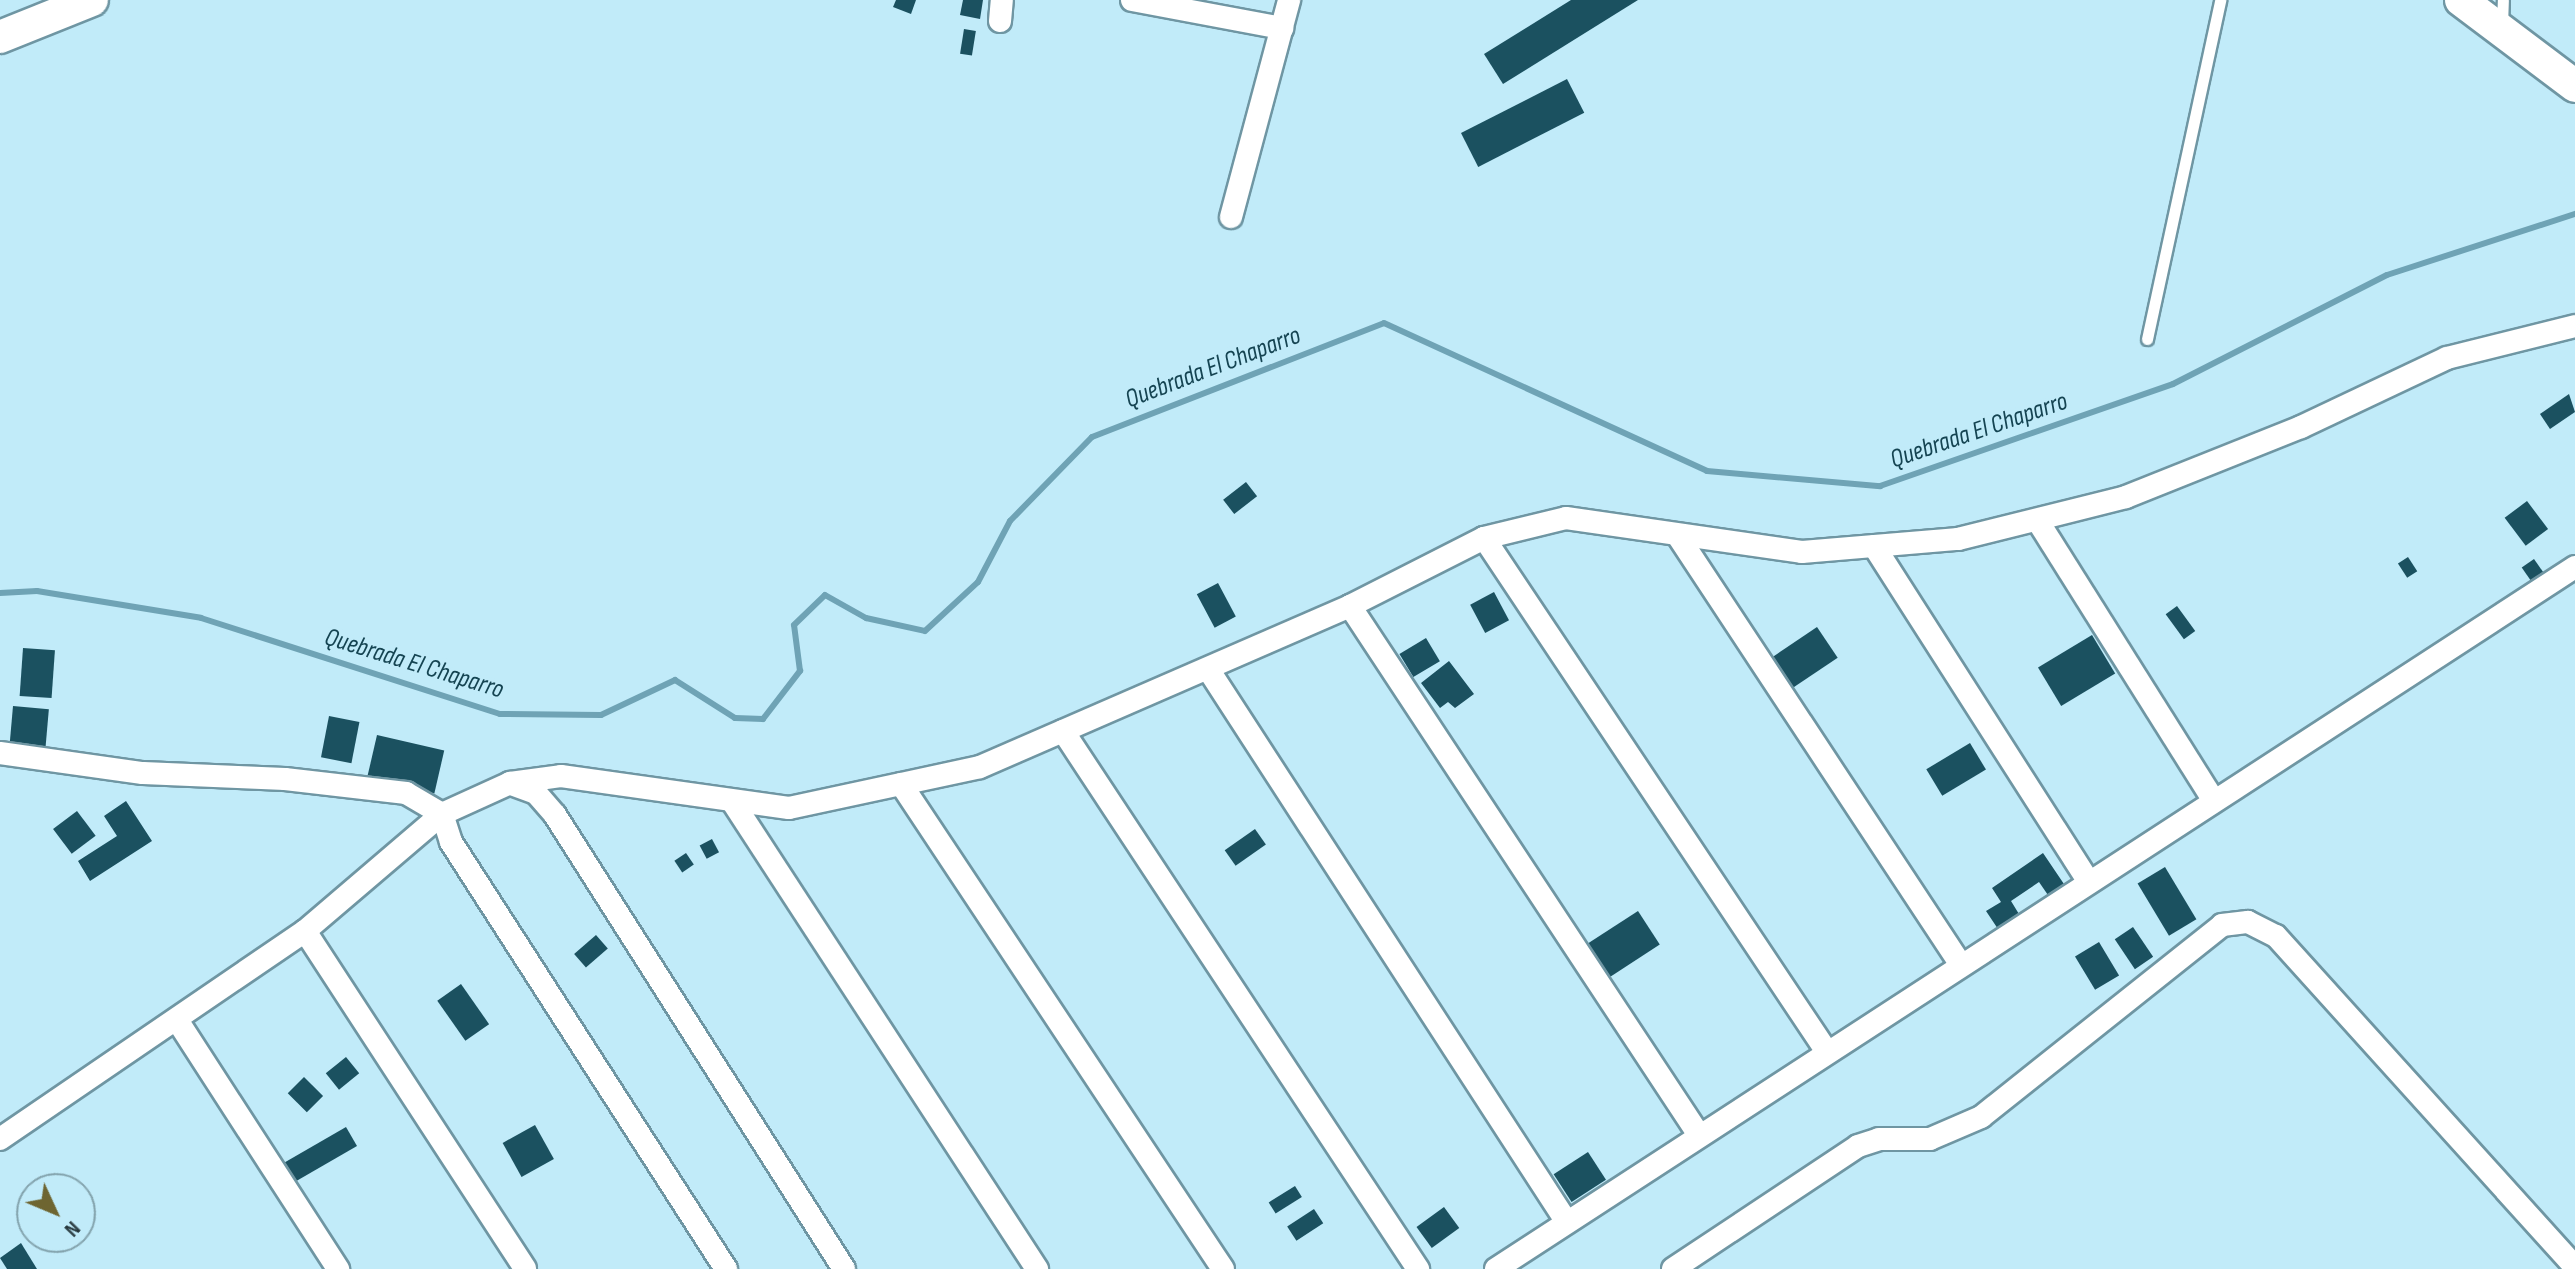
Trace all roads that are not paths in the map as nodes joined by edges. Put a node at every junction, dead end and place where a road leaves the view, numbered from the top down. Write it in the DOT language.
graph roads {
  1 [pos="92,0"];
  2 [pos="1132,0"];
  3 [pos="1289,0"];
  4 [pos="2220,0"];
  5 [pos="2461,0"];
  6 [pos="2502,15"];
  7 [pos="1282,28"];
  8 [pos="0,37"];
  9 [pos="2573,82"];
  10 [pos="1231,217"];
  11 [pos="2575,326"];
  12 [pos="2147,339"];
  13 [pos="2039,523"];
  14 [pos="1678,536"];
  15 [pos="1484,538"];
  16 [pos="1874,546"];
  17 [pos="2575,567"];
  18 [pos="1350,606"];
  19 [pos="1208,669"];
  20 [pos="1063,731"];
  21 [pos="0,753"];
  22 [pos="510,783"];
  23 [pos="901,784"];
  24 [pos="732,801"];
  25 [pos="2214,801"];
  26 [pos="442,814"];
  27 [pos="2089,882"];
  28 [pos="305,931"];
  29 [pos="1961,965"];
  30 [pos="177,1020"];
  31 [pos="1827,1052"];
  32 [pos="1697,1132"];
  33 [pos="0,1139"];
  34 [pos="1566,1221"];
  35 [pos="2575,1267"];
  36 [pos="338,1269"];
  37 [pos="525,1269"];
  38 [pos="726,1269"];
  39 [pos="844,1269"];
  40 [pos="1037,1269"];
  41 [pos="1223,1269"];
  42 [pos="1418,1269"];
  43 [pos="1496,1269"];
  44 [pos="1673,1269"];
  1 -- 8 [label="main road"];
  2 -- 7 [label="street"];
  3 -- 7 [label="street"];
  4 -- 12 [label="lane"];
  5 -- 6 [label="main road"];
  6 -- 9 [label="main road"];
  7 -- 10 [label="street"];
  11 -- 13 [label="street"];
  13 -- 16 [label="street"];
  13 -- 25 [label="street"];
  14 -- 15 [label="street"];
  14 -- 16 [label="street"];
  14 -- 29 [label="street"];
  15 -- 18 [label="street"];
  15 -- 31 [label="street"];
  16 -- 27 [label="street"];
  17 -- 25 [label="street"];
  18 -- 19 [label="street"];
  18 -- 32 [label="street"];
  19 -- 20 [label="street"];
  19 -- 34 [label="street"];
  20 -- 23 [label="street"];
  20 -- 42 [label="street"];
  21 -- 26 [label="street"];
  22 -- 24 [label="street"];
  22 -- 26 [label="street"];
  22 -- 39 [label="street"];
  23 -- 24 [label="street"];
  23 -- 41 [label="street"];
  24 -- 40 [label="street"];
  25 -- 27 [label="street"];
  26 -- 28 [label="street"];
  26 -- 38 [label="street"];
  27 -- 29 [label="street"];
  28 -- 30 [label="street"];
  28 -- 37 [label="street"];
  29 -- 31 [label="street"];
  30 -- 33 [label="street"];
  30 -- 36 [label="street"];
  31 -- 32 [label="street"];
  32 -- 34 [label="street"];
  34 -- 43 [label="street"];
  35 -- 44 [label="street"];
}
